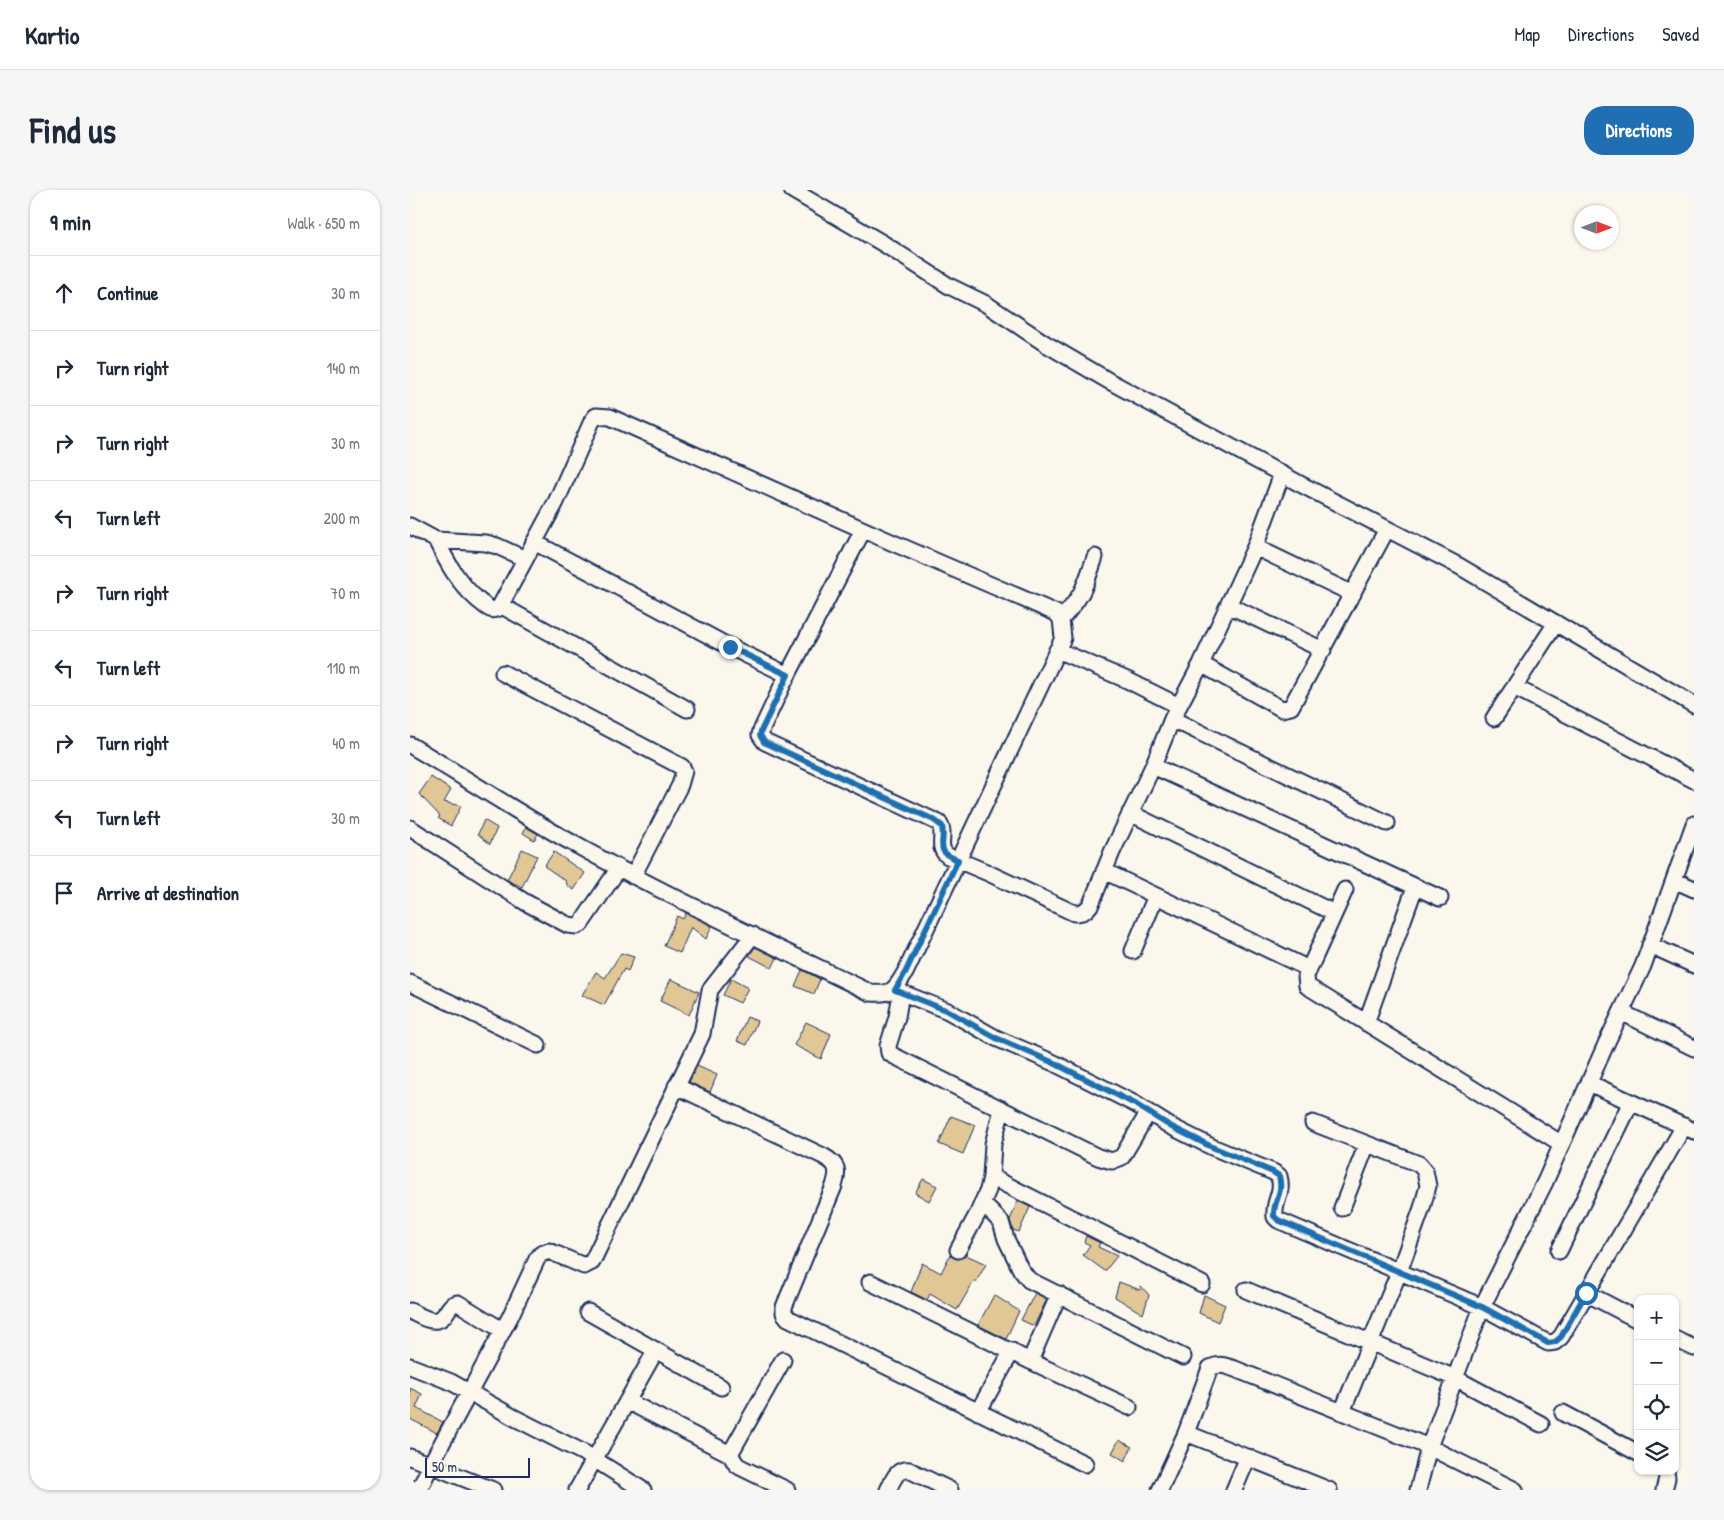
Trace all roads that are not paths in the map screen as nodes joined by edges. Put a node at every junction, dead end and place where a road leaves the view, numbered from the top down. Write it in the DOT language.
graph roads {
  1 [pos="792,190"];
  2 [pos="1282,474"];
  3 [pos="410,526"];
  4 [pos="1387,529"];
  5 [pos="863,530"];
  6 [pos="436,540"];
  7 [pos="534,542"];
  8 [pos="1255,547"];
  9 [pos="1096,558"];
  10 [pos="525,559"];
  11 [pos="1353,594"];
  12 [pos="1228,605"];
  13 [pos="502,606"];
  14 [pos="1061,619"];
  15 [pos="1556,623"];
  16 [pos="1057,650"];
  17 [pos="1324,650"];
  18 [pos="1201,664"];
  19 [pos="503,673"];
  20 [pos="788,675"];
  21 [pos="1514,687"];
  22 [pos="1694,705"];
  23 [pos="687,709"];
  24 [pos="1175,712"];
  25 [pos="1494,718"];
  26 [pos="410,745"];
  27 [pos="1153,766"];
  28 [pos="1694,780"];
  29 [pos="1130,813"];
  30 [pos="1388,823"];
  31 [pos="1694,826"];
  32 [pos="410,828"];
  33 [pos="958,860"];
  34 [pos="619,868"];
  35 [pos="1104,871"];
  36 [pos="633,876"];
  37 [pos="1674,880"];
  38 [pos="1416,887"];
  39 [pos="1694,888"];
  40 [pos="1345,890"];
  41 [pos="1156,896"];
  42 [pos="1440,898"];
  43 [pos="1334,913"];
  44 [pos="753,935"];
  45 [pos="1650,945"];
  46 [pos="1133,951"];
  47 [pos="1694,965"];
  48 [pos="1309,969"];
  49 [pos="412,988"];
  50 [pos="898,991"];
  51 [pos="1621,1012"];
  52 [pos="1366,1023"];
  53 [pos="538,1045"];
  54 [pos="1694,1048"];
  55 [pos="1589,1083"];
  56 [pos="676,1086"];
  57 [pos="1631,1102"];
  58 [pos="1002,1109"];
  59 [pos="1148,1113"];
  60 [pos="1313,1123"];
  61 [pos="1689,1129"];
  62 [pos="1367,1144"];
  63 [pos="1562,1144"];
  64 [pos="991,1177"];
  65 [pos="982,1203"];
  66 [pos="1342,1208"];
  67 [pos="958,1250"];
  68 [pos="1559,1251"];
  69 [pos="1399,1272"];
  70 [pos="870,1282"];
  71 [pos="1202,1284"];
  72 [pos="1246,1290"];
  73 [pos="1586,1293"];
  74 [pos="1059,1294"];
  75 [pos="1482,1307"];
  76 [pos="410,1311"];
  77 [pos="588,1312"];
  78 [pos="1634,1318"];
  79 [pos="502,1330"];
  80 [pos="1677,1340"];
  81 [pos="1370,1342"];
  82 [pos="1694,1348"];
  83 [pos="656,1350"];
  84 [pos="1012,1351"];
  85 [pos="1183,1357"];
  86 [pos="783,1360"];
  87 [pos="1030,1361"];
  88 [pos="410,1366"];
  89 [pos="1455,1378"];
  90 [pos="721,1387"];
  91 [pos="468,1392"];
  92 [pos="627,1401"];
  93 [pos="1129,1407"];
  94 [pos="978,1412"];
  95 [pos="1342,1412"];
  96 [pos="1563,1412"];
  97 [pos="1541,1424"];
  98 [pos="1186,1433"];
  99 [pos="1429,1447"];
  100 [pos="1634,1451"];
  101 [pos="730,1454"];
  102 [pos="410,1456"];
  103 [pos="1248,1457"];
  104 [pos="594,1459"];
  105 [pos="1085,1464"];
  106 [pos="430,1466"];
  107 [pos="1667,1475"];
  108 [pos="1309,1486"];
  109 [pos="419,1490"];
  110 [pos="493,1490"];
  111 [pos="576,1490"];
  112 [pos="643,1490"];
  113 [pos="787,1490"];
  114 [pos="888,1490"];
  115 [pos="950,1490"];
  116 [pos="1160,1490"];
  117 [pos="1234,1490"];
  118 [pos="1329,1490"];
  119 [pos="1418,1490"];
  120 [pos="1515,1490"];
  121 [pos="1664,1490"];
  1 -- 2 [label="street"];
  2 -- 4 [label="street"];
  2 -- 8 [label="street"];
  3 -- 6 [label="street"];
  4 -- 11 [label="street"];
  4 -- 15 [label="street"];
  5 -- 7 [label="street"];
  5 -- 14 [label="street"];
  5 -- 20 [label="street"];
  6 -- 10 [label="street"];
  6 -- 13 [label="street"];
  7 -- 10 [label="street"];
  7 -- 20 [label="street"];
  8 -- 11 [label="street"];
  8 -- 12 [label="street"];
  9 -- 14 [label="street"];
  10 -- 13 [label="street"];
  11 -- 17 [label="street"];
  12 -- 17 [label="street"];
  12 -- 18 [label="street"];
  13 -- 23 [label="street"];
  14 -- 16 [label="street"];
  15 -- 21 [label="street"];
  15 -- 22 [label="street"];
  16 -- 24 [label="street"];
  16 -- 33 [label="street"];
  17 -- 18 [label="street"];
  18 -- 24 [label="street"];
  19 -- 36 [label="street"];
  20 -- 33 [label="street"];
  21 -- 25 [label="street"];
  21 -- 28 [label="street"];
  24 -- 27 [label="street"];
  24 -- 30 [label="street"];
  26 -- 34 [label="street"];
  27 -- 29 [label="street"];
  27 -- 38 [label="street"];
  29 -- 35 [label="street"];
  29 -- 43 [label="street"];
  31 -- 37 [label="street"];
  32 -- 34 [label="street"];
  33 -- 35 [label="street"];
  33 -- 50 [label="street"];
  34 -- 36 [label="street"];
  35 -- 41 [label="street"];
  36 -- 44 [label="street"];
  37 -- 39 [label="street"];
  37 -- 45 [label="street"];
  38 -- 42 [label="street"];
  38 -- 52 [label="street"];
  40 -- 43 [label="street"];
  41 -- 46 [label="street"];
  41 -- 48 [label="street"];
  43 -- 48 [label="street"];
  44 -- 50 [label="street"];
  44 -- 56 [label="street"];
  45 -- 47 [label="street"];
  45 -- 51 [label="street"];
  48 -- 52 [label="street"];
  49 -- 53 [label="street"];
  50 -- 58 [label="street"];
  50 -- 59 [label="street"];
  51 -- 54 [label="street"];
  51 -- 55 [label="street"];
  52 -- 63 [label="street"];
  55 -- 57 [label="street"];
  55 -- 63 [label="street"];
  56 -- 79 [label="street"];
  56 -- 94 [label="street"];
  57 -- 61 [label="street"];
  57 -- 68 [label="street"];
  58 -- 59 [label="street"];
  58 -- 64 [label="street"];
  59 -- 69 [label="street"];
  60 -- 62 [label="street"];
  61 -- 73 [label="street"];
  62 -- 66 [label="street"];
  62 -- 69 [label="street"];
  63 -- 75 [label="street"];
  64 -- 65 [label="street"];
  64 -- 71 [label="street"];
  65 -- 67 [label="street"];
  65 -- 74 [label="street"];
  69 -- 75 [label="street"];
  69 -- 81 [label="street"];
  70 -- 84 [label="street"];
  72 -- 81 [label="street"];
  73 -- 75 [label="street"];
  73 -- 78 [label="street"];
  74 -- 85 [label="street"];
  74 -- 87 [label="street"];
  75 -- 89 [label="street"];
  76 -- 79 [label="street"];
  77 -- 83 [label="street"];
  79 -- 91 [label="street"];
  80 -- 82 [label="street"];
  81 -- 89 [label="street"];
  81 -- 95 [label="street"];
  83 -- 90 [label="street"];
  83 -- 92 [label="street"];
  84 -- 87 [label="street"];
  84 -- 94 [label="street"];
  86 -- 101 [label="street"];
  87 -- 93 [label="street"];
  88 -- 91 [label="street"];
  89 -- 97 [label="street"];
  89 -- 99 [label="street"];
  91 -- 104 [label="street"];
  91 -- 106 [label="street"];
  92 -- 101 [label="street"];
  92 -- 104 [label="street"];
  94 -- 105 [label="street"];
  95 -- 98 [label="street"];
  95 -- 99 [label="street"];
  96 -- 100 [label="street"];
  98 -- 103 [label="street"];
  98 -- 116 [label="street"];
  99 -- 119 [label="street"];
  99 -- 120 [label="street"];
  101 -- 113 [label="street"];
  102 -- 106 [label="street"];
  103 -- 108 [label="street"];
  103 -- 117 [label="street"];
  104 -- 111 [label="street"];
  104 -- 112 [label="street"];
  106 -- 109 [label="street"];
  106 -- 110 [label="street"];
  107 -- 121 [label="street"];
  108 -- 118 [label="street"];
  114 -- 115 [label="street"];
}
